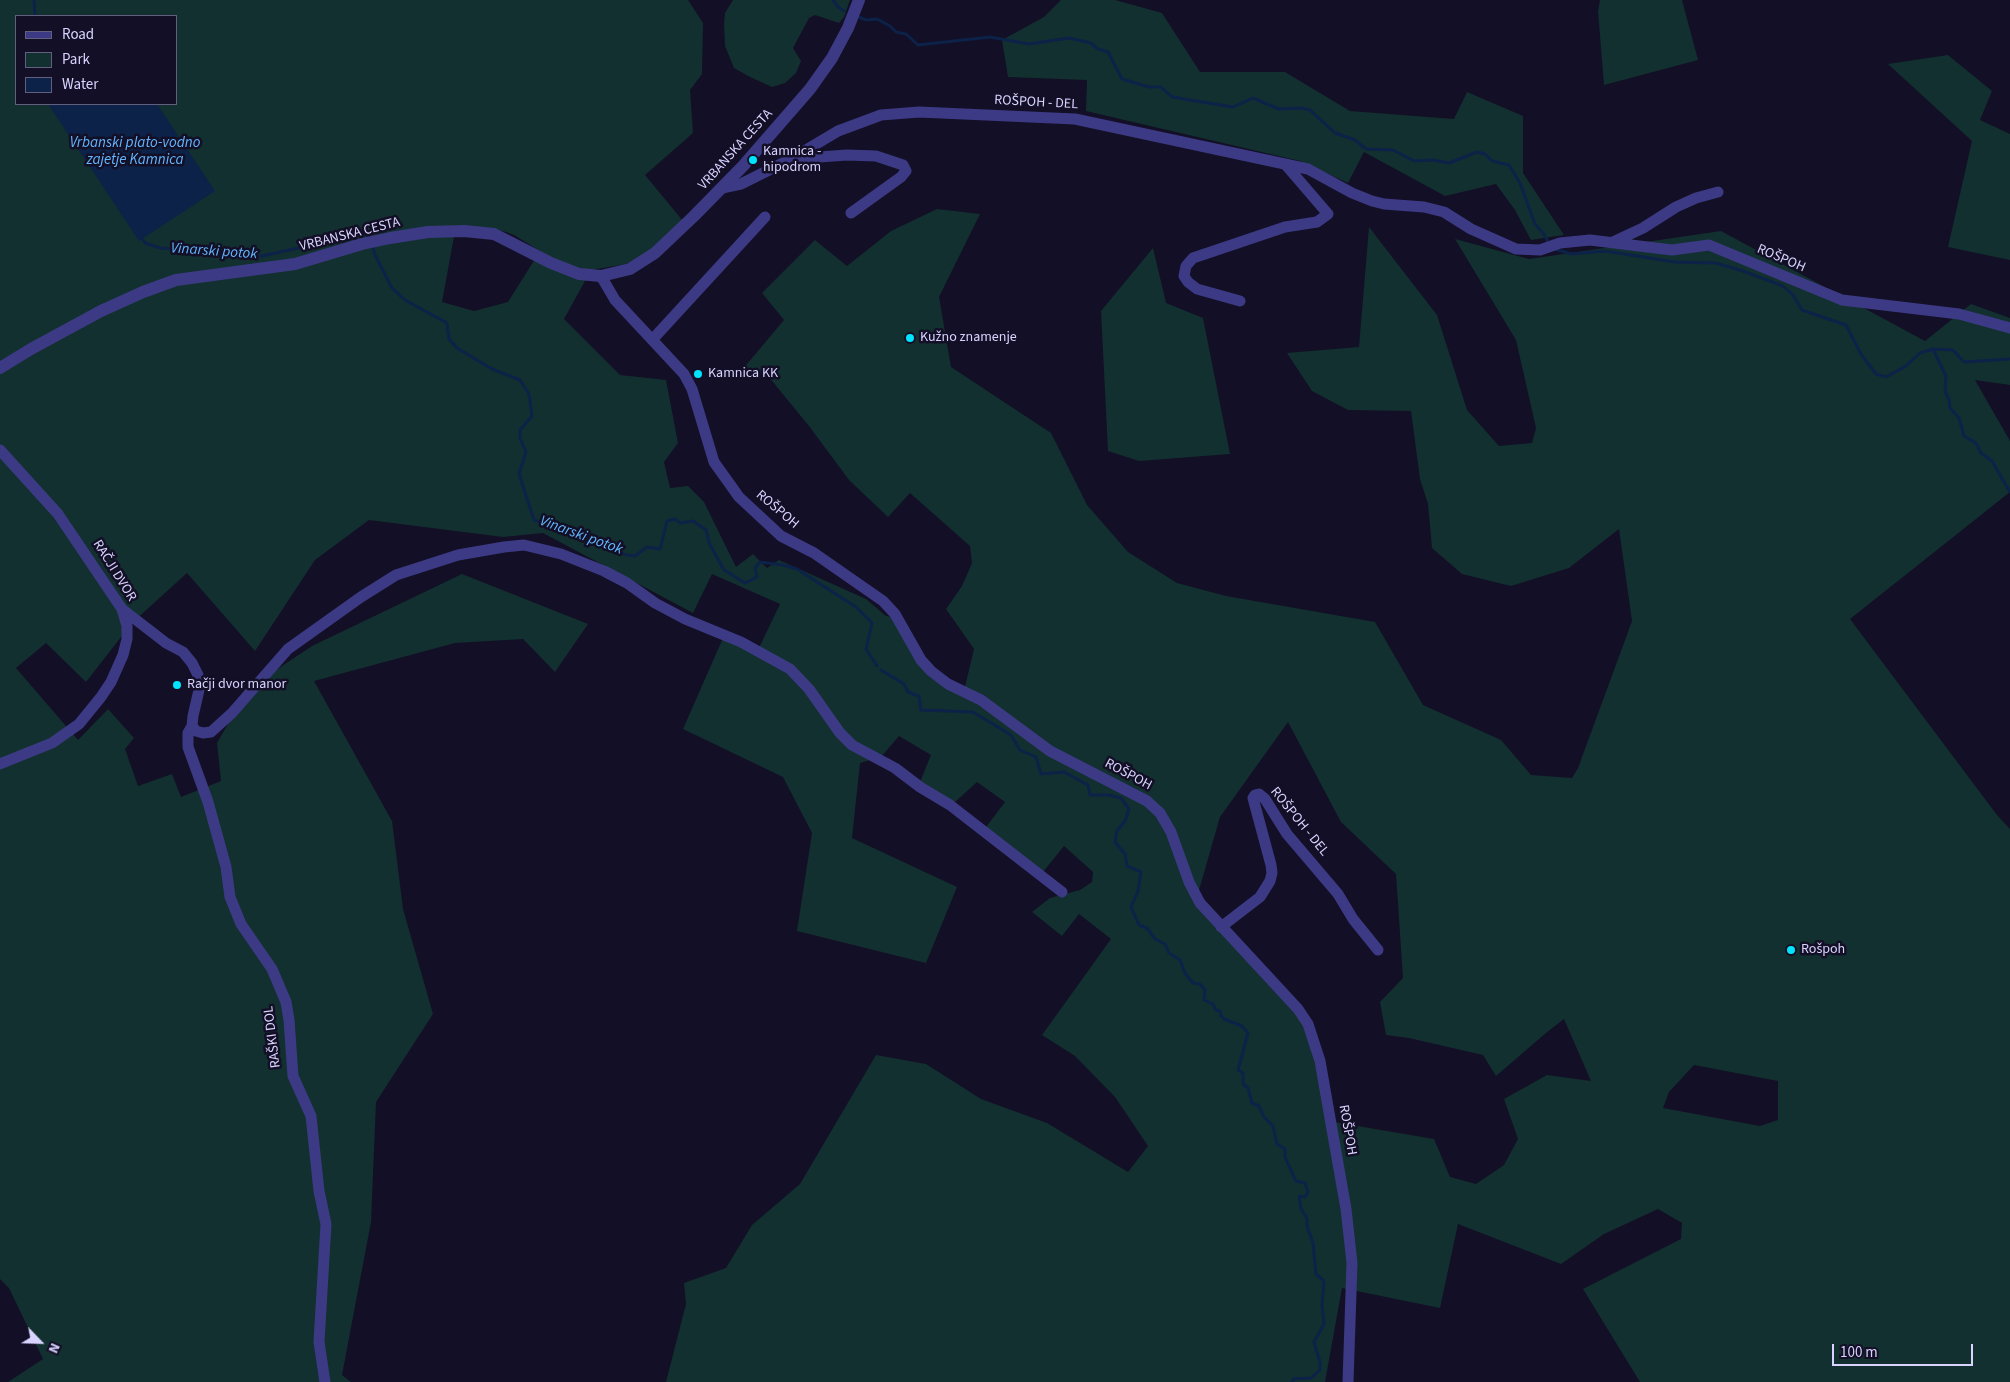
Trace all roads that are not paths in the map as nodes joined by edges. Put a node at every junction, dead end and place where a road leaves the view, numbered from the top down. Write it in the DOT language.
graph roads {
  1 [pos="858,2"];
  2 [pos="791,159"];
  3 [pos="1285,164"];
  4 [pos="722,188"];
  5 [pos="1718,192"];
  6 [pos="852,213"];
  7 [pos="765,217"];
  8 [pos="1613,242"];
  9 [pos="1540,250"];
  10 [pos="601,276"];
  11 [pos="1240,300"];
  12 [pos="2010,328"];
  13 [pos="652,340"];
  14 [pos="0,368"];
  15 [pos="0,450"];
  16 [pos="122,609"];
  17 [pos="192,726"];
  18 [pos="0,764"];
  19 [pos="1062,892"];
  20 [pos="1221,927"];
  21 [pos="1378,950"];
  22 [pos="325,1382"];
  23 [pos="1348,1382"];
  1 -- 4 [label="street, VRBANSKA CESTA"];
  2 -- 3 [label="street, ROŠPOH - DEL"];
  2 -- 4 [label="street, ROŠPOH - DEL"];
  2 -- 6 [label="street, ROŠPOH - DEL"];
  3 -- 9 [label="street, ROŠPOH - DEL"];
  3 -- 11 [label="street"];
  4 -- 10 [label="street, VRBANSKA CESTA"];
  5 -- 8 [label="street"];
  7 -- 13 [label="street"];
  8 -- 9 [label="street, ROŠPOH"];
  8 -- 12 [label="street, ROŠPOH"];
  10 -- 13 [label="street, ROŠPOH"];
  10 -- 14 [label="street, VRBANSKA CESTA"];
  13 -- 20 [label="street, ROŠPOH"];
  15 -- 16 [label="street, RAČJI DVOR"];
  16 -- 17 [label="street, RAŠKI DOL"];
  16 -- 18 [label="street, RAČJI DVOR"];
  17 -- 19 [label="street"];
  17 -- 22 [label="street, RAŠKI DOL"];
  20 -- 21 [label="street, ROŠPOH - DEL"];
  20 -- 23 [label="street, ROŠPOH"];
}
